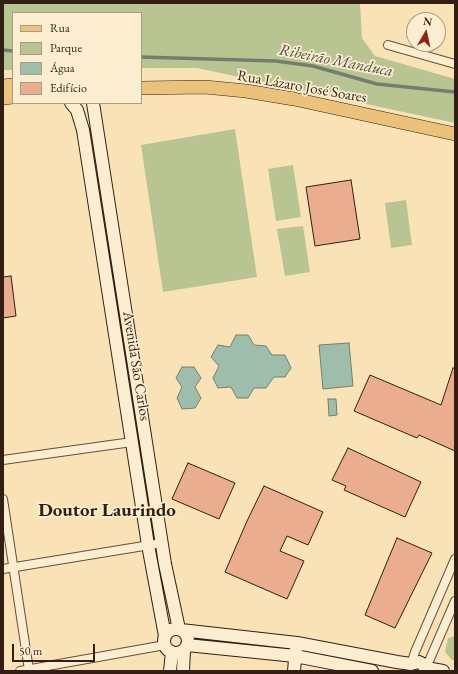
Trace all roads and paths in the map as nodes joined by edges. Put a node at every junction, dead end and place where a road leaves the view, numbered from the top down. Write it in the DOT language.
graph roads {
  1 [pos="388,45"];
  2 [pos="455,64"];
  3 [pos="142,88"];
  4 [pos="72,104"];
  5 [pos="93,104"];
  6 [pos="455,134"];
  7 [pos="132,442"];
  8 [pos="3,460"];
  9 [pos="3,499"];
  10 [pos="162,543"];
  11 [pos="148,544"];
  12 [pos="455,559"];
  13 [pos="12,567"];
  14 [pos="3,569"];
  15 [pos="455,601"];
  16 [pos="180,630"];
  17 [pos="297,643"];
  18 [pos="167,644"];
  19 [pos="186,647"];
  20 [pos="295,656"];
  21 [pos="410,667"];
  22 [pos="426,669"];
  23 [pos="29,670"];
  24 [pos="20,671"];
  25 [pos="170,671"];
  26 [pos="183,671"];
  27 [pos="294,671"];
  28 [pos="372,671"];
  29 [pos="443,671"];
  1 -- 2 [label="street"];
  3 -- 6 [label="main road, Rua Lázaro José Soares"];
  4 -- 7 [label="main road, Avenida São Carlos"];
  5 -- 10 [label="main road, Avenida São Carlos"];
  7 -- 8 [label="street"];
  7 -- 11 [label="main road, Avenida São Carlos"];
  9 -- 13 [label="street"];
  10 -- 11 [label="street"];
  10 -- 16 [label="main road, Avenida São Carlos"];
  11 -- 13 [label="street"];
  11 -- 18 [label="main road, Avenida São Carlos"];
  12 -- 21 [label="street"];
  13 -- 14 [label="street"];
  13 -- 23 [label="street"];
  15 -- 22 [label="street"];
  16 -- 17 [label="main road"];
  16 -- 18 [label="main road"];
  16 -- 19 [label="main road"];
  17 -- 20 [label="main road"];
  17 -- 21 [label="main road"];
  18 -- 19 [label="main road"];
  18 -- 23 [label="street"];
  18 -- 25 [label="main road, Avenida São Carlos"];
  19 -- 20 [label="main road"];
  19 -- 26 [label="main road"];
  20 -- 27 [label="main road"];
  20 -- 28 [label="main road"];
  21 -- 22 [label="main road"];
  22 -- 29 [label="main road"];
  23 -- 24 [label="street"];
}
